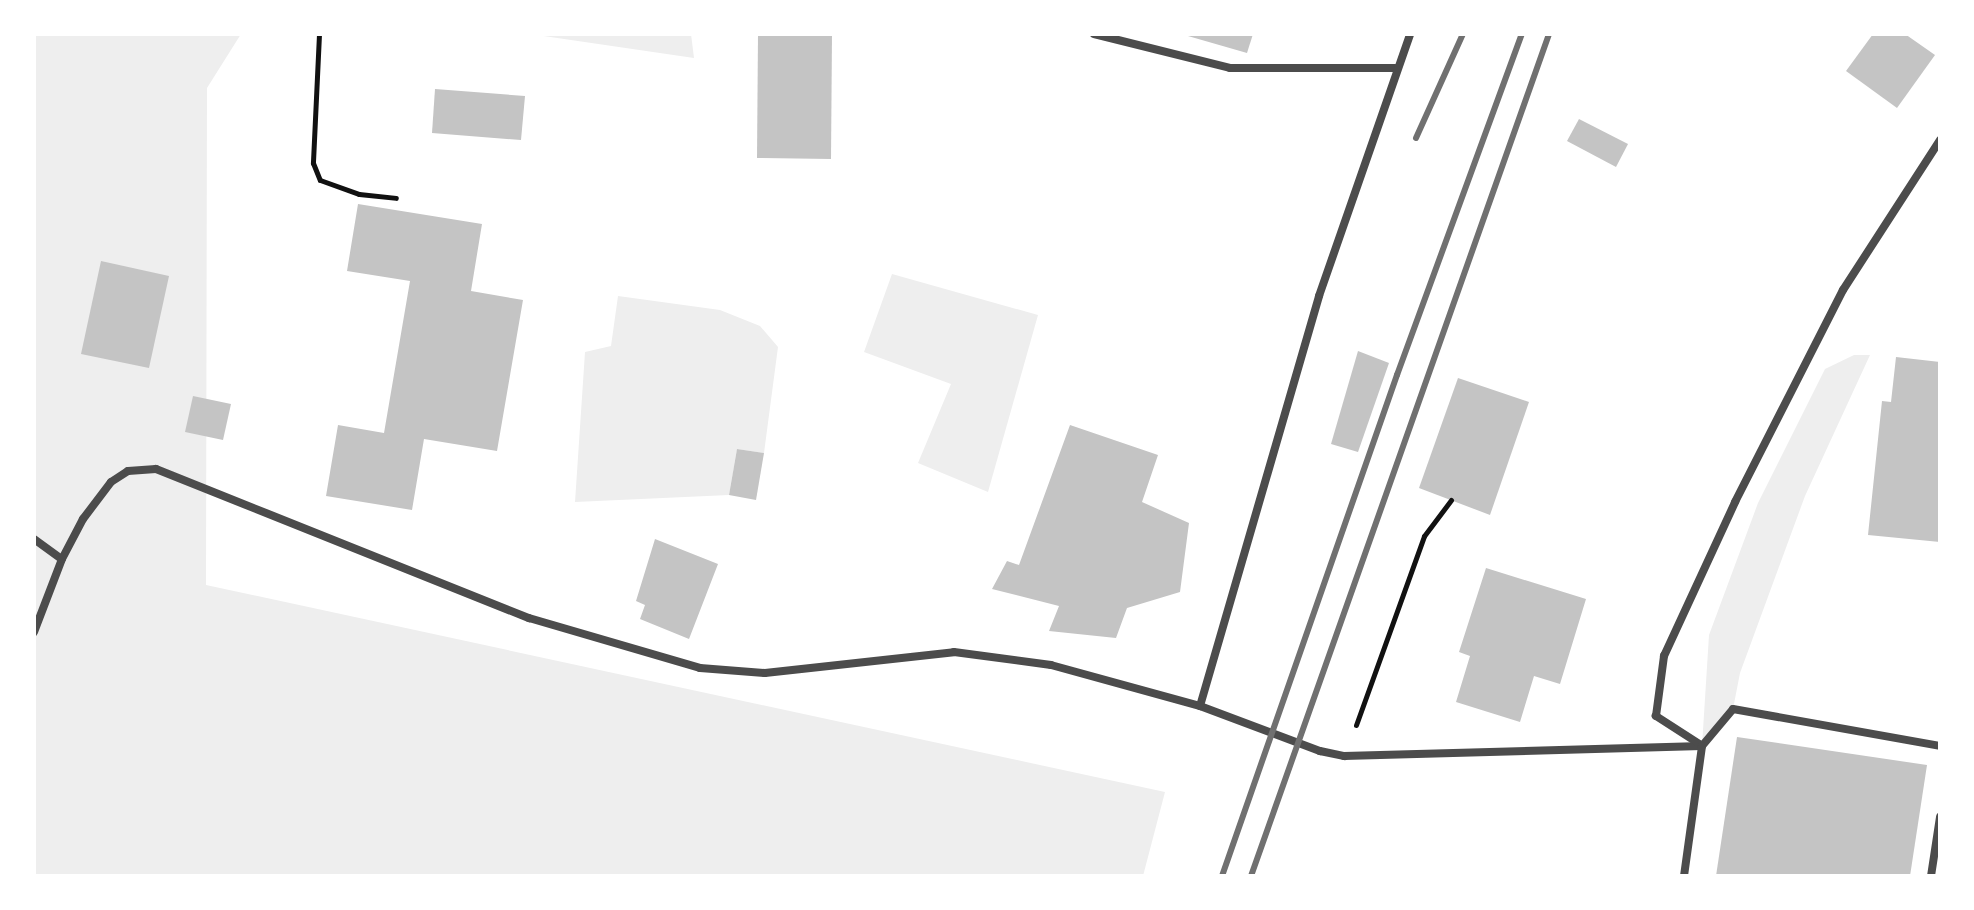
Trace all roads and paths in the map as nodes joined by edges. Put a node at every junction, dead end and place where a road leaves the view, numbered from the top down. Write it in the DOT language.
graph roads {
  1 [pos="319,34"];
  2 [pos="1094,34"];
  3 [pos="1410,34"];
  4 [pos="1395,68"];
  5 [pos="1940,140"];
  6 [pos="396,198"];
  7 [pos="1451,500"];
  8 [pos="34,539"];
  9 [pos="62,559"];
  10 [pos="34,632"];
  11 [pos="1200,706"];
  12 [pos="1702,746"];
  13 [pos="1940,746"];
  14 [pos="1344,756"];
  15 [pos="1940,817"];
  16 [pos="1684,876"];
  17 [pos="1931,876"];
  1 -- 6 [label="path"];
  2 -- 4 [label="street"];
  3 -- 4 [label="street"];
  4 -- 11 [label="street"];
  5 -- 12 [label="street"];
  7 -- 14 [label="path"];
  8 -- 9 [label="street"];
  9 -- 10 [label="street"];
  9 -- 11 [label="street"];
  11 -- 14 [label="street"];
  12 -- 13 [label="street"];
  12 -- 14 [label="street"];
  12 -- 16 [label="street"];
  15 -- 17 [label="street"];
}
